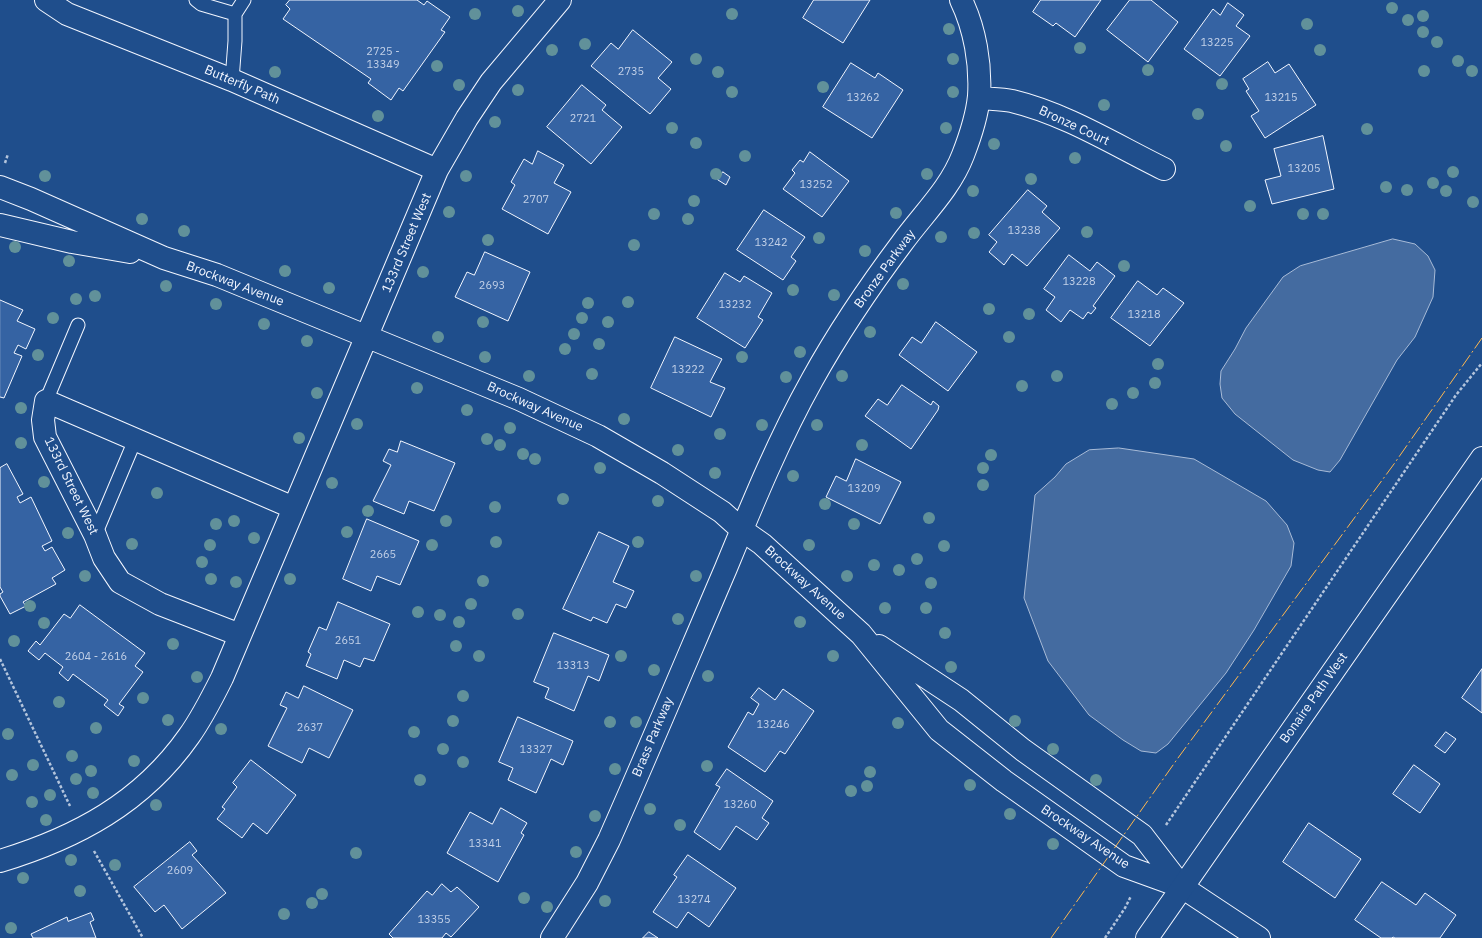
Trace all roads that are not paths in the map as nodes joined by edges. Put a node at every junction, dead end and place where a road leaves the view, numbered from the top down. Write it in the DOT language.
graph roads {
  1 [pos="46,0"];
  2 [pos="196,0"];
  3 [pos="244,0"];
  4 [pos="560,0"];
  5 [pos="961,0"];
  6 [pos="234,14"];
  7 [pos="232,80"];
  8 [pos="979,98"];
  9 [pos="1164,169"];
  10 [pos="437,170"];
  11 [pos="0,187"];
  12 [pos="0,225"];
  13 [pos="164,258"];
  14 [pos="78,325"];
  15 [pos="368,336"];
  16 [pos="46,401"];
  17 [pos="135,440"];
  18 [pos="1482,458"];
  19 [pos="294,508"];
  20 [pos="742,530"];
  21 [pos="95,535"];
  22 [pos="860,634"];
  23 [pos="240,635"];
  24 [pos="0,861"];
  25 [pos="1182,886"];
  26 [pos="552,938"];
  27 [pos="1147,938"];
  28 [pos="1258,938"];
  1 -- 7 [label="street, Butterfly Path"];
  2 -- 6 [label="lane"];
  3 -- 6 [label="lane"];
  4 -- 10 [label="street, 133rd Street West"];
  5 -- 8 [label="street, Bronze Parkway"];
  6 -- 7 [label="lane"];
  7 -- 10 [label="street, Butterfly Path"];
  8 -- 9 [label="street, Bronze Court"];
  8 -- 20 [label="street, Bronze Parkway"];
  10 -- 15 [label="street, 133rd Street West"];
  11 -- 13 [label="street, Brockway Avenue"];
  12 -- 13 [label="street, Brockway Avenue"];
  13 -- 15 [label="street, Brockway Avenue"];
  14 -- 16 [label="lane"];
  15 -- 19 [label="street, 133rd Street West"];
  15 -- 20 [label="street, Brockway Avenue"];
  16 -- 17 [label="street"];
  16 -- 21 [label="street, 133rd Street West"];
  17 -- 19 [label="street"];
  17 -- 21 [label="lane"];
  18 -- 25 [label="street, Bonaire Path West"];
  19 -- 23 [label="street, 133rd Street West"];
  20 -- 22 [label="street, Brockway Avenue"];
  20 -- 26 [label="street, Brass Parkway"];
  21 -- 23 [label="street, 133rd Street West"];
  22 -- 25 [label="street, Brockway Avenue"];
  22 -- 25 [label="street, Brockway Avenue"];
  23 -- 24 [label="street, 133rd Street West"];
  25 -- 27 [label="street, Bonaire Path West"];
  25 -- 28 [label="street"];
}
